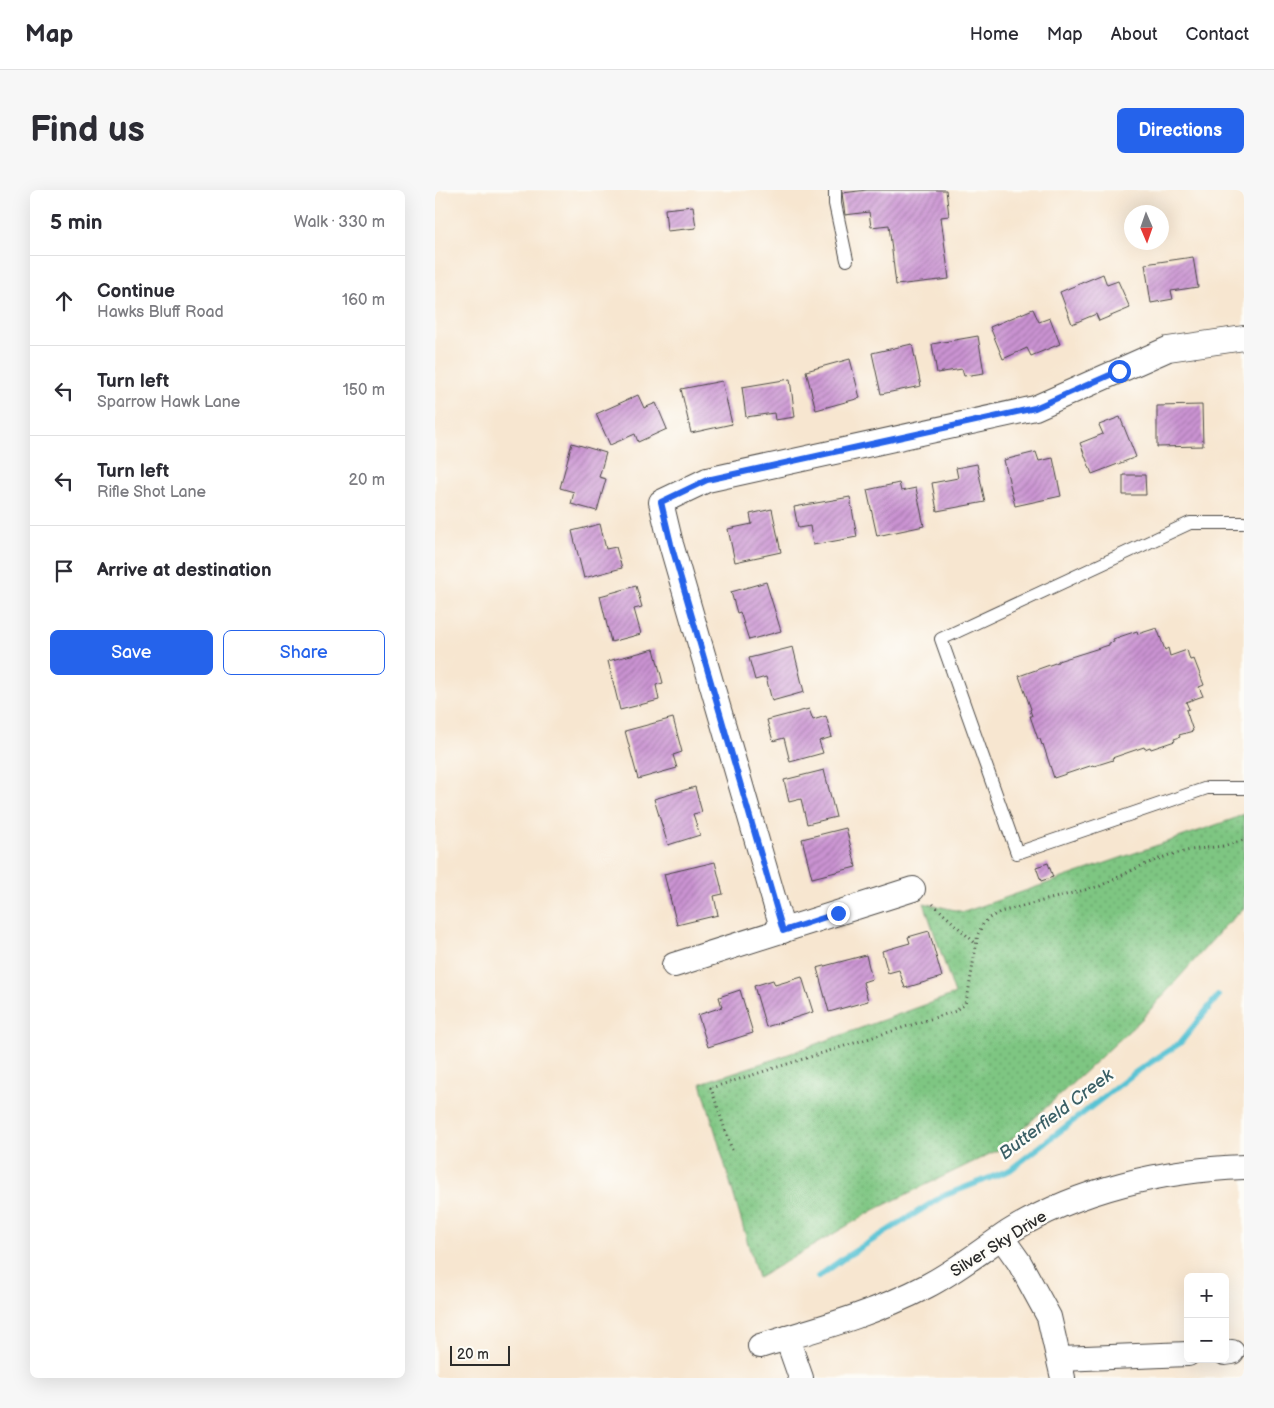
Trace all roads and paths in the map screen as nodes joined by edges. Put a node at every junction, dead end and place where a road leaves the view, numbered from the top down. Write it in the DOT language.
graph roads {
  1 [pos="835,190"];
  2 [pos="847,260"];
  3 [pos="1244,338"];
  4 [pos="1244,523"];
  5 [pos="1244,788"];
  6 [pos="1244,840"];
  7 [pos="913,889"];
  8 [pos="933,904"];
  9 [pos="783,931"];
  10 [pos="976,944"];
  11 [pos="674,965"];
  12 [pos="732,1150"];
  13 [pos="1244,1167"];
  14 [pos="1002,1238"];
  15 [pos="787,1338"];
  16 [pos="760,1346"];
  17 [pos="1184,1354"];
  18 [pos="1061,1369"];
  19 [pos="801,1378"];
  1 -- 2 [label="lane"];
  3 -- 9 [label="street"];
  4 -- 5 [label="lane"];
  6 -- 10 [label="path"];
  7 -- 9 [label="street"];
  8 -- 10 [label="path"];
  9 -- 11 [label="street"];
  10 -- 12 [label="path"];
  13 -- 14 [label="street, Silver Sky Drive"];
  14 -- 15 [label="street, Silver Sky Drive"];
  14 -- 18 [label="street"];
  15 -- 16 [label="street, Silver Sky Drive"];
  15 -- 19 [label="street"];
  17 -- 18 [label="street"];
}
